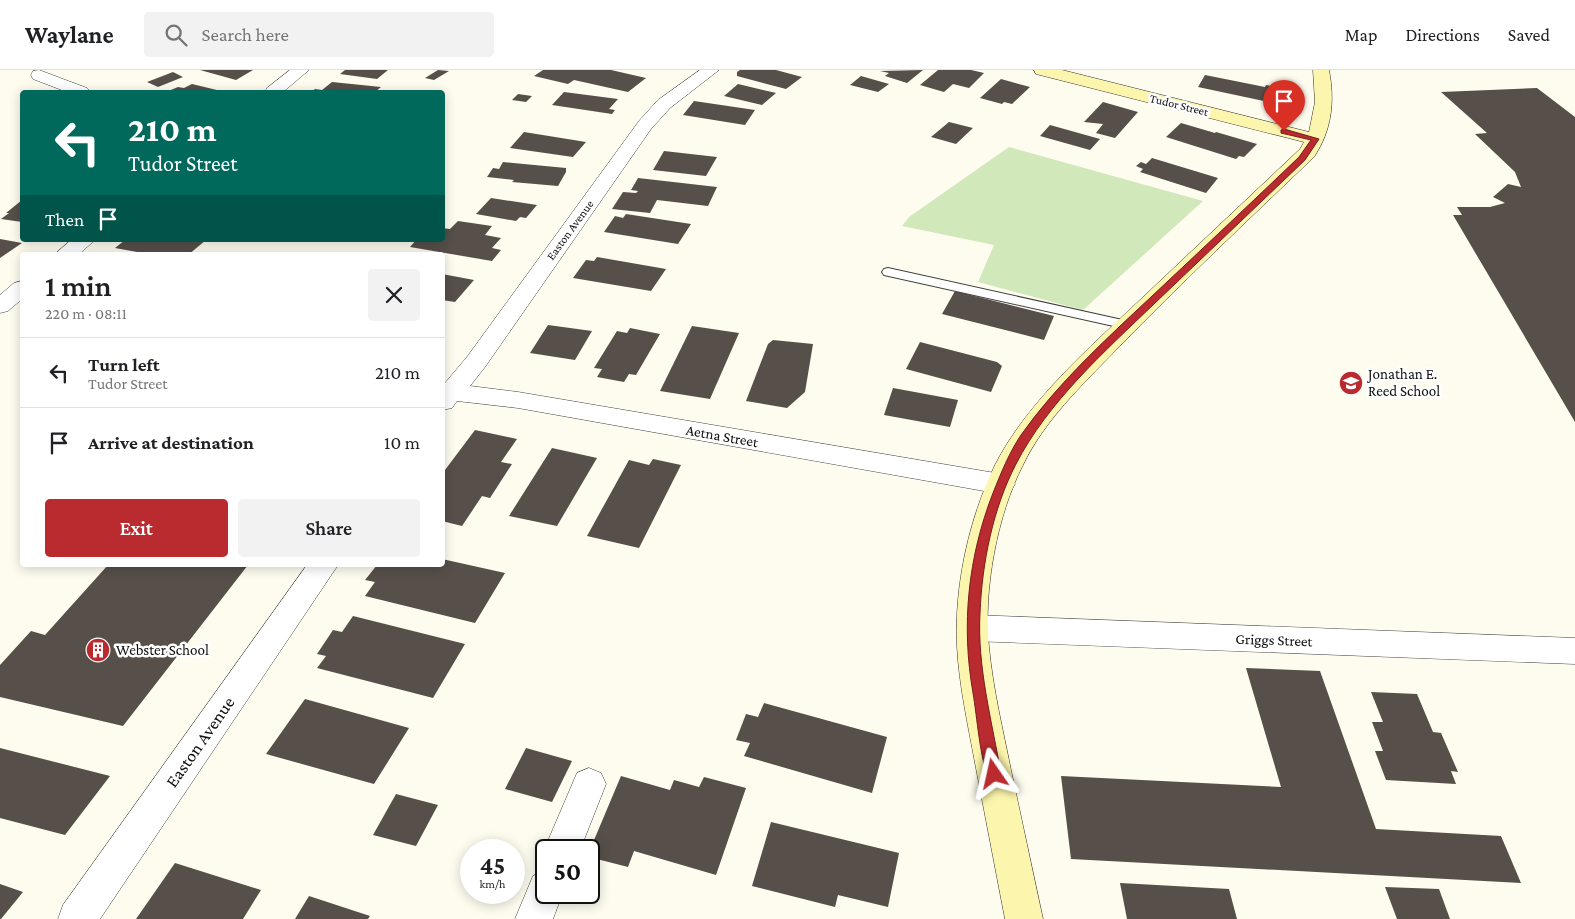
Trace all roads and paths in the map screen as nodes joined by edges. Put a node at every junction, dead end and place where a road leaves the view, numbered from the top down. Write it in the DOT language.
graph roads {
  1 [pos="302,70"];
  2 [pos="711,70"];
  3 [pos="1042,70"];
  4 [pos="1321,70"];
  5 [pos="39,75"];
  6 [pos="76,90"];
  7 [pos="276,90"];
  8 [pos="1315,139"];
  9 [pos="81,242"];
  10 [pos="69,252"];
  11 [pos="888,272"];
  12 [pos="20,290"];
  13 [pos="0,306"];
  14 [pos="1127,325"];
  15 [pos="446,395"];
  16 [pos="1001,484"];
  17 [pos="322,567"];
  18 [pos="973,628"];
  19 [pos="1575,651"];
  20 [pos="589,784"];
  21 [pos="566,839"];
  22 [pos="540,904"];
  23 [pos="77,919"];
  24 [pos="534,919"];
  25 [pos="1024,919"];
  1 -- 7 [label="street"];
  2 -- 15 [label="street, Easton Avenue"];
  3 -- 8 [label="main road, Tudor Street"];
  4 -- 8 [label="main road"];
  5 -- 6 [label="street"];
  8 -- 14 [label="main road"];
  9 -- 10 [label="street"];
  11 -- 14 [label="lane"];
  12 -- 13 [label="street"];
  14 -- 16 [label="main road"];
  15 -- 16 [label="street, Aetna Street"];
  16 -- 18 [label="main road"];
  17 -- 23 [label="street, Easton Avenue"];
  18 -- 19 [label="street, Griggs Street"];
  18 -- 25 [label="main road"];
  20 -- 21 [label="street"];
  22 -- 24 [label="street"];
}
